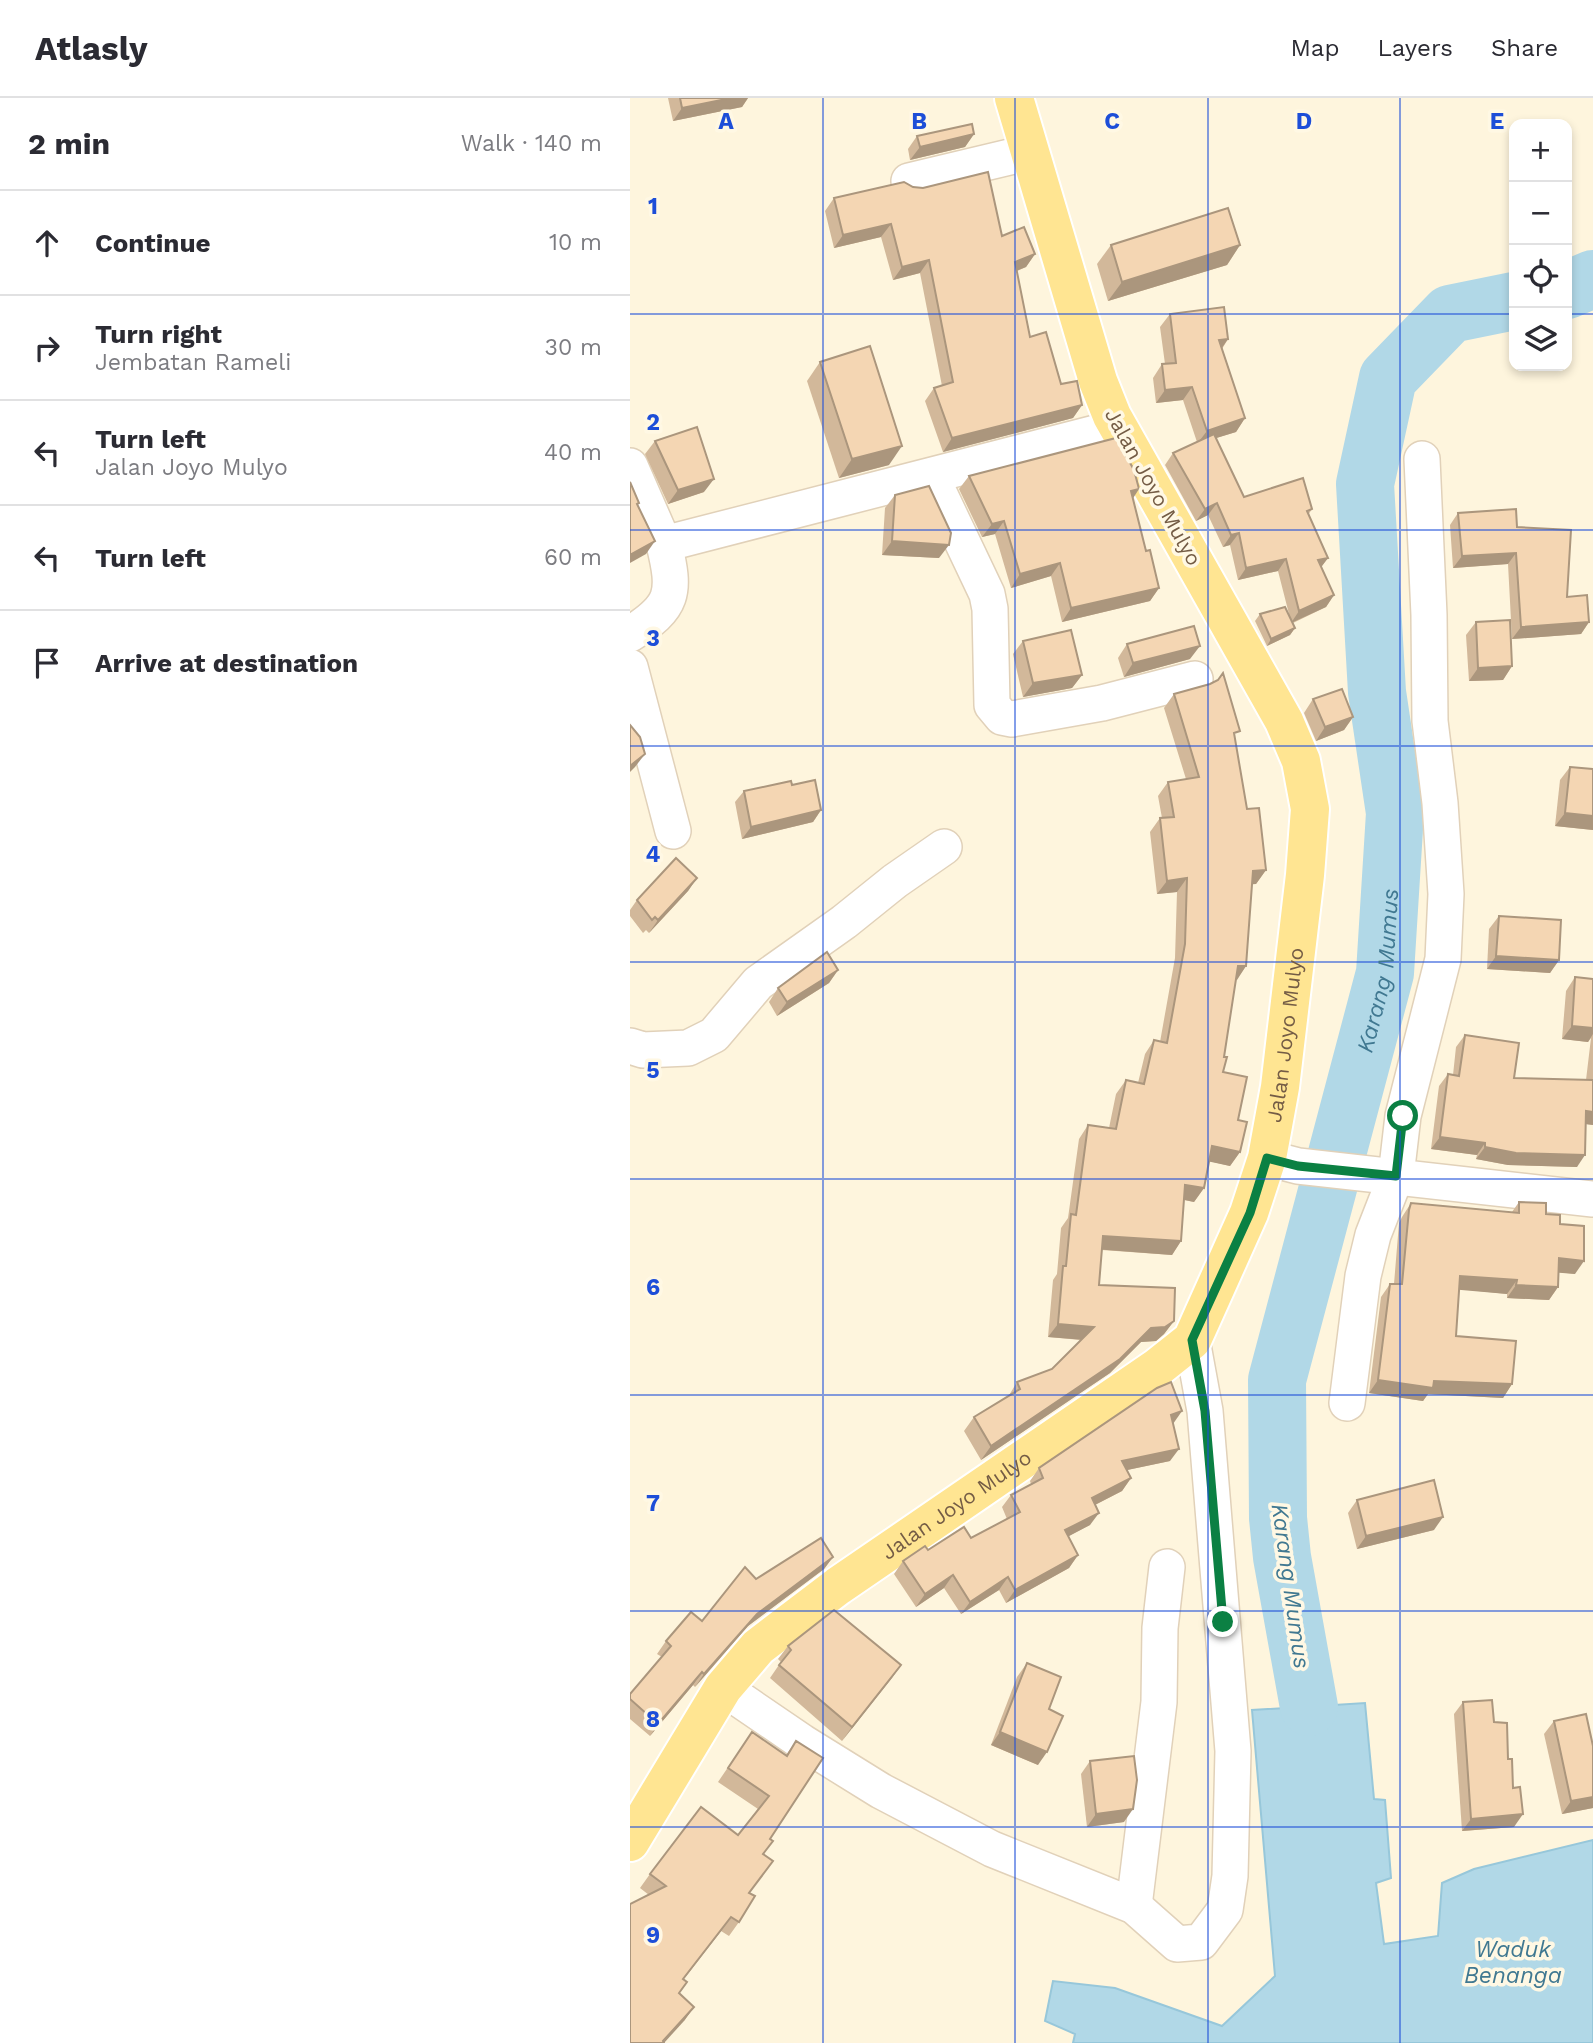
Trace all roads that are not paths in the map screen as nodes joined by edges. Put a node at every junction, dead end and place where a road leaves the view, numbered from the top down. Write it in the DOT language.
graph roads {
  1 [pos="1014,98"];
  2 [pos="1031,152"];
  3 [pos="909,181"];
  4 [pos="1119,427"];
  5 [pos="1422,459"];
  6 [pos="630,466"];
  7 [pos="931,476"];
  8 [pos="664,544"];
  9 [pos="630,634"];
  10 [pos="630,667"];
  11 [pos="1195,679"];
  12 [pos="673,831"];
  13 [pos="944,847"];
  14 [pos="630,1046"];
  15 [pos="1282,1162"];
  16 [pos="1392,1176"];
  17 [pos="1593,1199"];
  18 [pos="1192,1340"];
  19 [pos="1346,1403"];
  20 [pos="1167,1567"];
  21 [pos="723,1688"];
  22 [pos="630,1842"];
  23 [pos="1134,1906"];
  1 -- 2 [label="main road, Jalan Joyo Mulyo"];
  2 -- 3 [label="street"];
  2 -- 4 [label="main road, Jalan Joyo Mulyo"];
  4 -- 7 [label="street"];
  4 -- 15 [label="main road, Jalan Joyo Mulyo"];
  5 -- 16 [label="street"];
  6 -- 8 [label="street"];
  7 -- 8 [label="street"];
  7 -- 11 [label="street"];
  8 -- 9 [label="street"];
  10 -- 12 [label="street"];
  13 -- 14 [label="street"];
  15 -- 16 [label="street"];
  15 -- 18 [label="main road, Jalan Joyo Mulyo"];
  16 -- 17 [label="street"];
  16 -- 19 [label="street"];
  18 -- 21 [label="main road, Jalan Joyo Mulyo"];
  18 -- 23 [label="street"];
  20 -- 23 [label="street"];
  21 -- 22 [label="main road, Jalan Joyo Mulyo"];
  21 -- 23 [label="street"];
}
